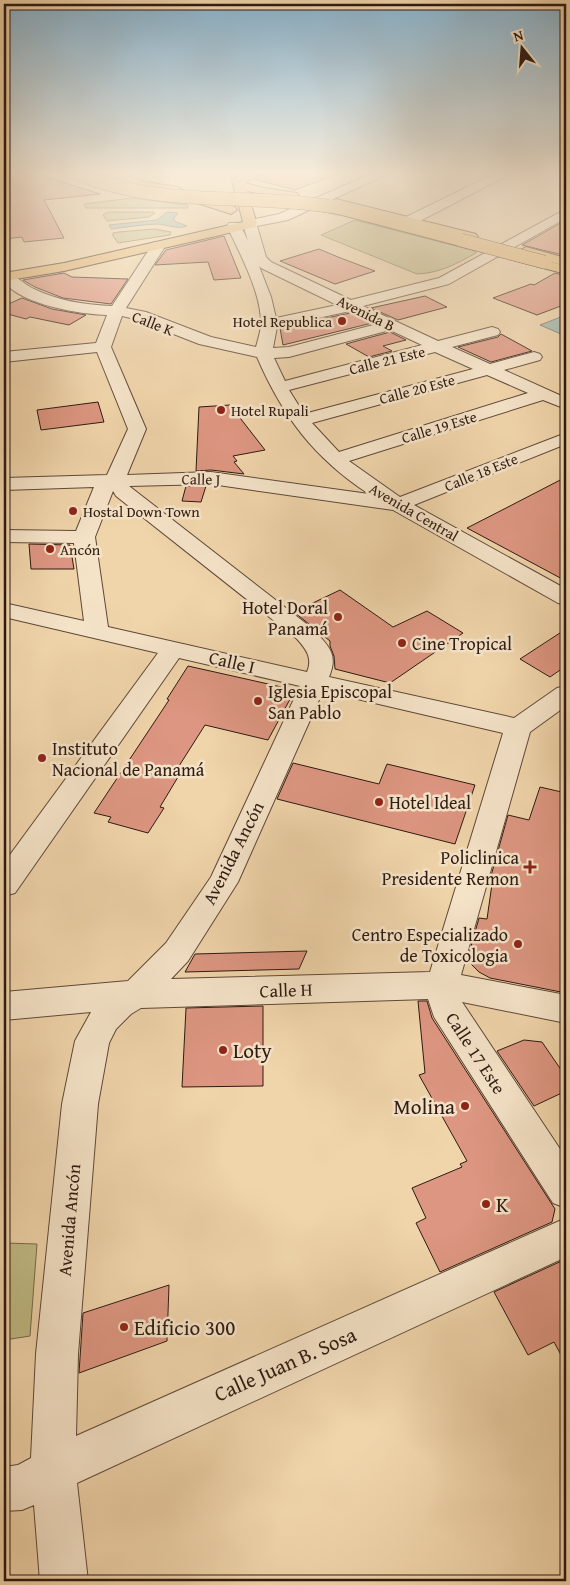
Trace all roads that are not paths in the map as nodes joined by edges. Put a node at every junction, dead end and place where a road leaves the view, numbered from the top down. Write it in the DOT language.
graph roads {
  1 [pos="159,245"];
  2 [pos="242,245"];
  3 [pos="256,245"];
  4 [pos="473,245"];
  5 [pos="487,245"];
  6 [pos="490,245"];
  7 [pos="501,245"];
  8 [pos="510,245"];
  9 [pos="503,249"];
  10 [pos="566,261"];
  11 [pos="566,269"];
  12 [pos="5,277"];
  13 [pos="295,280"];
  14 [pos="259,285"];
  15 [pos="351,306"];
  16 [pos="118,311"];
  17 [pos="269,324"];
  18 [pos="392,325"];
  19 [pos="492,332"];
  20 [pos="103,346"];
  21 [pos="438,347"];
  22 [pos="270,354"];
  23 [pos="534,356"];
  24 [pos="4,357"];
  25 [pos="488,370"];
  26 [pos="280,387"];
  27 [pos="544,394"];
  28 [pos="566,404"];
  29 [pos="300,421"];
  30 [pos="566,438"];
  31 [pos="335,459"];
  32 [pos="115,480"];
  33 [pos="4,484"];
  34 [pos="396,504"];
  35 [pos="4,536"];
  36 [pos="84,537"];
  37 [pos="566,598"];
  38 [pos="4,610"];
  39 [pos="97,632"];
  40 [pos="173,649"];
  41 [pos="315,681"];
  42 [pos="566,694"];
  43 [pos="518,728"];
  44 [pos="4,885"];
  45 [pos="442,985"];
  46 [pos="136,994"];
  47 [pos="4,1006"];
  48 [pos="566,1009"];
  49 [pos="566,1190"];
  50 [pos="566,1237"];
  51 [pos="53,1470"];
  52 [pos="4,1489"];
  53 [pos="64,1581"];
  1 -- 12 [label="main road"];
  1 -- 16 [label="street"];
  2 -- 14 [label="street"];
  3 -- 13 [label="street, Avenida B"];
  4 -- 11 [label="main road, bridge"];
  5 -- 9 [label="main road"];
  6 -- 9 [label="main road"];
  7 -- 10 [label="main road, bridge"];
  8 -- 9 [label="street"];
  9 -- 10 [label="main road"];
  9 -- 11 [label="main road"];
  9 -- 15 [label="street"];
  12 -- 16 [label="street, Calle K"];
  13 -- 14 [label="street"];
  13 -- 15 [label="street, Avenida B"];
  14 -- 17 [label="street"];
  15 -- 17 [label="street"];
  15 -- 18 [label="street, Avenida B"];
  16 -- 20 [label="street"];
  16 -- 22 [label="street, Calle K"];
  17 -- 22 [label="street"];
  18 -- 21 [label="street, Avenida B"];
  18 -- 22 [label="street"];
  19 -- 21 [label="street, Calle 21 Este"];
  20 -- 24 [label="street"];
  20 -- 32 [label="street"];
  21 -- 25 [label="street, Avenida B"];
  21 -- 26 [label="street, Calle 21 Este"];
  22 -- 26 [label="street, Avenida Central"];
  23 -- 25 [label="street, Calle 20 Este"];
  25 -- 27 [label="street, Avenida B"];
  25 -- 29 [label="street, Calle 20 Este"];
  26 -- 29 [label="street, Avenida Central"];
  27 -- 28 [label="street, Avenida B"];
  27 -- 31 [label="street, Calle 19 Este"];
  29 -- 31 [label="street, Avenida Central"];
  30 -- 34 [label="street, Calle 18 Este"];
  31 -- 34 [label="street, Avenida Central"];
  32 -- 33 [label="street, Calle J"];
  32 -- 34 [label="street, Calle J"];
  32 -- 36 [label="street"];
  32 -- 41 [label="street, Avenida Ancón"];
  34 -- 37 [label="street, Avenida Central"];
  35 -- 36 [label="street"];
  36 -- 39 [label="street"];
  38 -- 39 [label="street, Calle I"];
  39 -- 40 [label="street, Calle I"];
  40 -- 41 [label="street, Calle I"];
  40 -- 44 [label="street"];
  41 -- 43 [label="street, Calle I"];
  41 -- 46 [label="street, Avenida Ancón"];
  42 -- 43 [label="street"];
  43 -- 45 [label="street, Calle 17 Este"];
  45 -- 46 [label="street, Calle H"];
  45 -- 48 [label="street, Calle H"];
  45 -- 49 [label="street, Calle 17 Este"];
  46 -- 47 [label="street, Calle H"];
  46 -- 51 [label="street, Avenida Ancón"];
  50 -- 51 [label="street, Calle Juan B. Sosa"];
  51 -- 52 [label="street, Calle Juan B. Sosa"];
  51 -- 53 [label="street, Avenida Ancón"];
}
